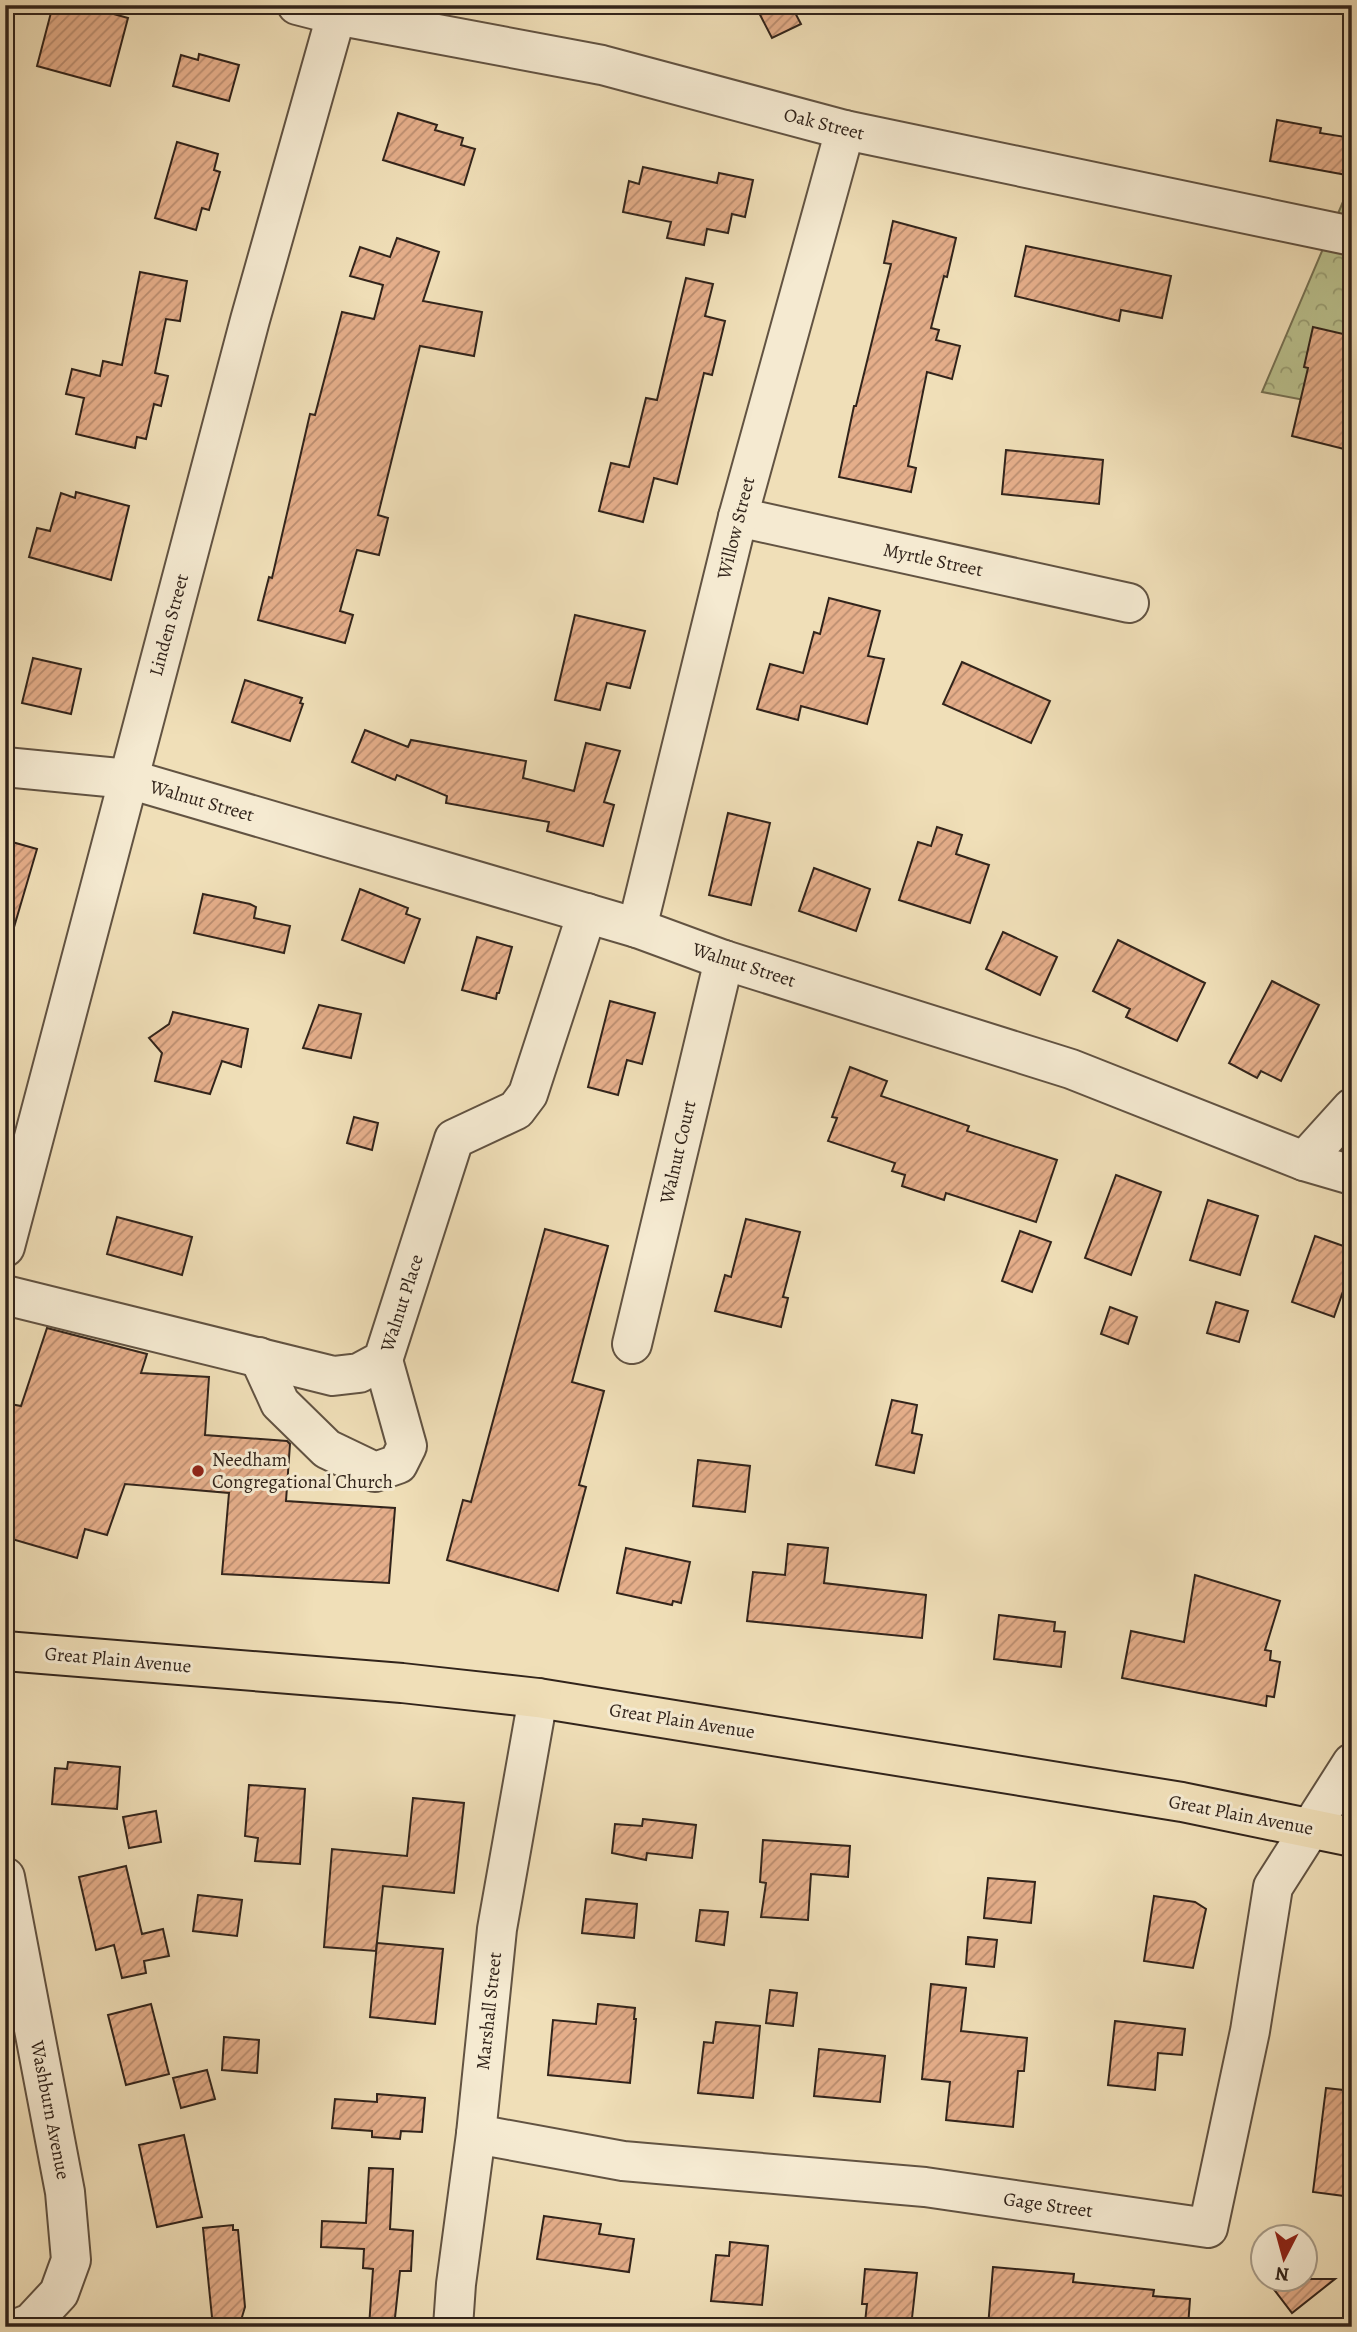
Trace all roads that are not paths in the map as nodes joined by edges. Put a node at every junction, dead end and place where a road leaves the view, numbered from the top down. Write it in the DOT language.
graph roads {
  1 [pos="297,5"];
  2 [pos="337,10"];
  3 [pos="845,130"];
  4 [pos="1352,236"];
  5 [pos="737,517"];
  6 [pos="1129,603"];
  7 [pos="5,767"];
  8 [pos="129,779"];
  9 [pos="587,913"];
  10 [pos="637,928"];
  11 [pos="724,960"];
  12 [pos="1352,1108"];
  13 [pos="1304,1161"];
  14 [pos="1352,1175"];
  15 [pos="5,1247"];
  16 [pos="5,1295"];
  17 [pos="632,1344"];
  18 [pos="259,1357"];
  19 [pos="383,1360"];
  20 [pos="5,1651"];
  21 [pos="538,1698"];
  22 [pos="1352,1763"];
  23 [pos="1308,1829"];
  24 [pos="1352,1837"];
  25 [pos="5,1877"];
  26 [pos="476,2134"];
  27 [pos="21,2327"];
  28 [pos="453,2327"];
  1 -- 2 [label="street, Oak Street"];
  2 -- 3 [label="street, Oak Street"];
  2 -- 8 [label="street, Linden Street"];
  3 -- 4 [label="street, Oak Street"];
  3 -- 5 [label="street, Willow Street"];
  5 -- 6 [label="street, Myrtle Street"];
  5 -- 10 [label="street, Willow Street"];
  7 -- 8 [label="street, Walnut Street"];
  8 -- 9 [label="street, Walnut Street"];
  8 -- 15 [label="street, Linden Street"];
  9 -- 10 [label="street, Walnut Street"];
  9 -- 19 [label="street, Walnut Place"];
  10 -- 11 [label="street, Walnut Street"];
  11 -- 13 [label="street, Walnut Street"];
  11 -- 17 [label="street, Walnut Court"];
  12 -- 13 [label="street"];
  13 -- 14 [label="street, Walnut Street"];
  16 -- 18 [label="street, Walnut Place"];
  18 -- 19 [label="street, Walnut Place"];
  18 -- 19 [label="street"];
  20 -- 21 [label="main road, Great Plain Avenue"];
  21 -- 23 [label="main road, Great Plain Avenue"];
  21 -- 26 [label="street, Marshall Street"];
  22 -- 23 [label="street"];
  23 -- 24 [label="main road, Great Plain Avenue"];
  23 -- 26 [label="street, Gage Street"];
  25 -- 27 [label="street, Washburn Avenue"];
  26 -- 28 [label="street, Marshall Street"];
}
